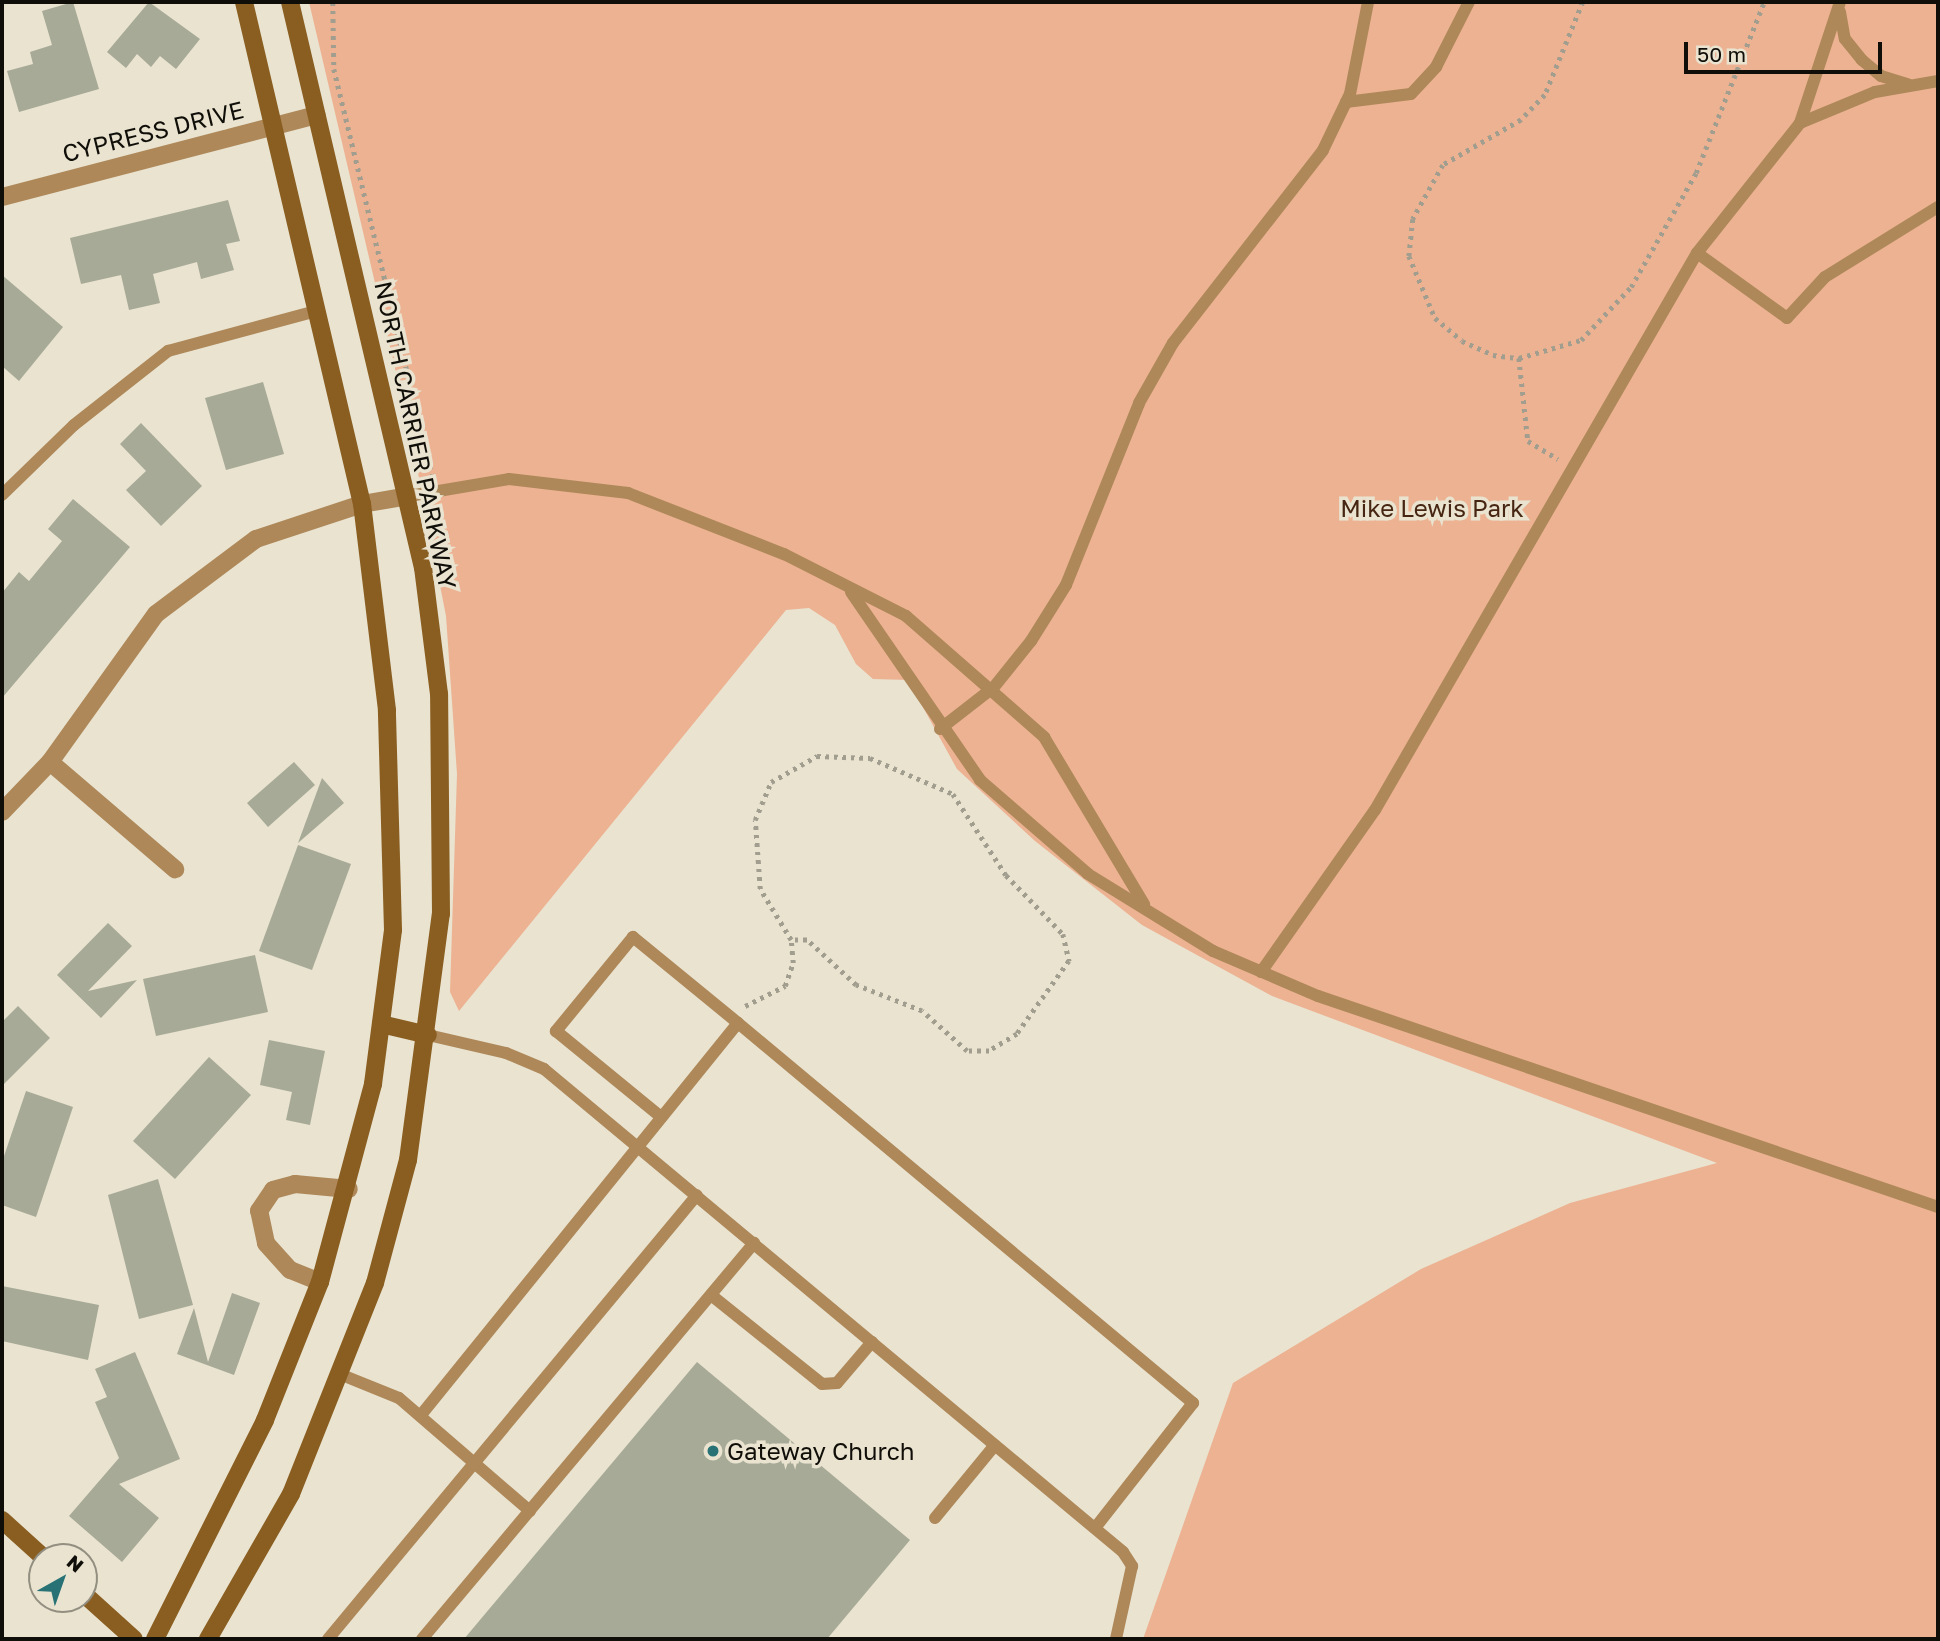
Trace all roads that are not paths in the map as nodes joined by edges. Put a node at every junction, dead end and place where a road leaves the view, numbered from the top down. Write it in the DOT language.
graph roads {
  1 [pos="244,2"];
  2 [pos="290,2"];
  3 [pos="1368,2"];
  4 [pos="1469,2"];
  5 [pos="1840,4"];
  6 [pos="1938,81"];
  7 [pos="1912,86"];
  8 [pos="1346,102"];
  9 [pos="316,115"];
  10 [pos="1800,123"];
  11 [pos="273,127"];
  12 [pos="2,197"];
  13 [pos="1938,206"];
  14 [pos="1697,253"];
  15 [pos="316,311"];
  16 [pos="2,495"];
  17 [pos="410,496"];
  18 [pos="362,504"];
  19 [pos="851,592"];
  20 [pos="994,687"];
  21 [pos="940,729"];
  22 [pos="50,762"];
  23 [pos="2,812"];
  24 [pos="175,869"];
  25 [pos="1146,907"];
  26 [pos="1261,972"];
  27 [pos="735,1021"];
  28 [pos="381,1024"];
  29 [pos="428,1035"];
  30 [pos="661,1117"];
  31 [pos="638,1146"];
  32 [pos="349,1189"];
  33 [pos="696,1195"];
  34 [pos="1938,1207"];
  35 [pos="754,1243"];
  36 [pos="320,1282"];
  37 [pos="711,1295"];
  38 [pos="872,1342"];
  39 [pos="342,1375"];
  40 [pos="421,1415"];
  41 [pos="995,1445"];
  42 [pos="474,1462"];
  43 [pos="530,1511"];
  44 [pos="935,1518"];
  45 [pos="2,1520"];
  46 [pos="1095,1528"];
  47 [pos="28,1543"];
  48 [pos="98,1607"];
  49 [pos="134,1639"];
  50 [pos="155,1639"];
  51 [pos="208,1639"];
  52 [pos="328,1639"];
  53 [pos="422,1639"];
  54 [pos="1116,1639"];
  1 -- 11 [label="main road"];
  2 -- 9 [label="main road, NORTH CARRIER PARKWAY"];
  3 -- 8 [label="lane"];
  4 -- 8 [label="lane"];
  5 -- 7 [label="lane"];
  5 -- 10 [label="lane"];
  6 -- 7 [label="lane"];
  7 -- 10 [label="lane"];
  8 -- 20 [label="lane"];
  9 -- 11 [label="street, CYPRESS DRIVE"];
  9 -- 17 [label="main road, NORTH CARRIER PARKWAY"];
  10 -- 14 [label="lane"];
  11 -- 12 [label="street, CYPRESS DRIVE"];
  11 -- 15 [label="main road"];
  13 -- 14 [label="lane"];
  14 -- 26 [label="lane"];
  15 -- 16 [label="lane"];
  15 -- 18 [label="main road"];
  17 -- 18 [label="street"];
  17 -- 19 [label="lane"];
  17 -- 29 [label="main road, NORTH CARRIER PARKWAY"];
  18 -- 22 [label="street"];
  18 -- 28 [label="main road"];
  19 -- 20 [label="lane"];
  19 -- 21 [label="lane"];
  20 -- 21 [label="lane"];
  20 -- 25 [label="lane"];
  21 -- 25 [label="lane"];
  22 -- 23 [label="street"];
  22 -- 24 [label="street"];
  25 -- 26 [label="lane"];
  26 -- 34 [label="lane"];
  27 -- 30 [label="lane"];
  27 -- 30 [label="lane"];
  27 -- 46 [label="lane"];
  28 -- 29 [label="main road"];
  28 -- 32 [label="main road"];
  29 -- 31 [label="lane"];
  29 -- 39 [label="main road, NORTH CARRIER PARKWAY"];
  30 -- 31 [label="lane"];
  31 -- 33 [label="lane"];
  31 -- 40 [label="lane"];
  32 -- 36 [label="main road"];
  32 -- 36 [label="street"];
  33 -- 35 [label="lane"];
  33 -- 42 [label="lane"];
  35 -- 37 [label="lane"];
  35 -- 38 [label="lane"];
  36 -- 50 [label="main road"];
  37 -- 38 [label="lane"];
  37 -- 43 [label="lane"];
  38 -- 41 [label="lane"];
  39 -- 40 [label="lane"];
  39 -- 51 [label="main road, NORTH CARRIER PARKWAY"];
  40 -- 42 [label="lane"];
  41 -- 44 [label="lane"];
  41 -- 46 [label="lane"];
  42 -- 43 [label="lane"];
  42 -- 52 [label="lane"];
  43 -- 53 [label="lane"];
  45 -- 47 [label="main road"];
  46 -- 54 [label="lane"];
  48 -- 49 [label="main road"];
}
